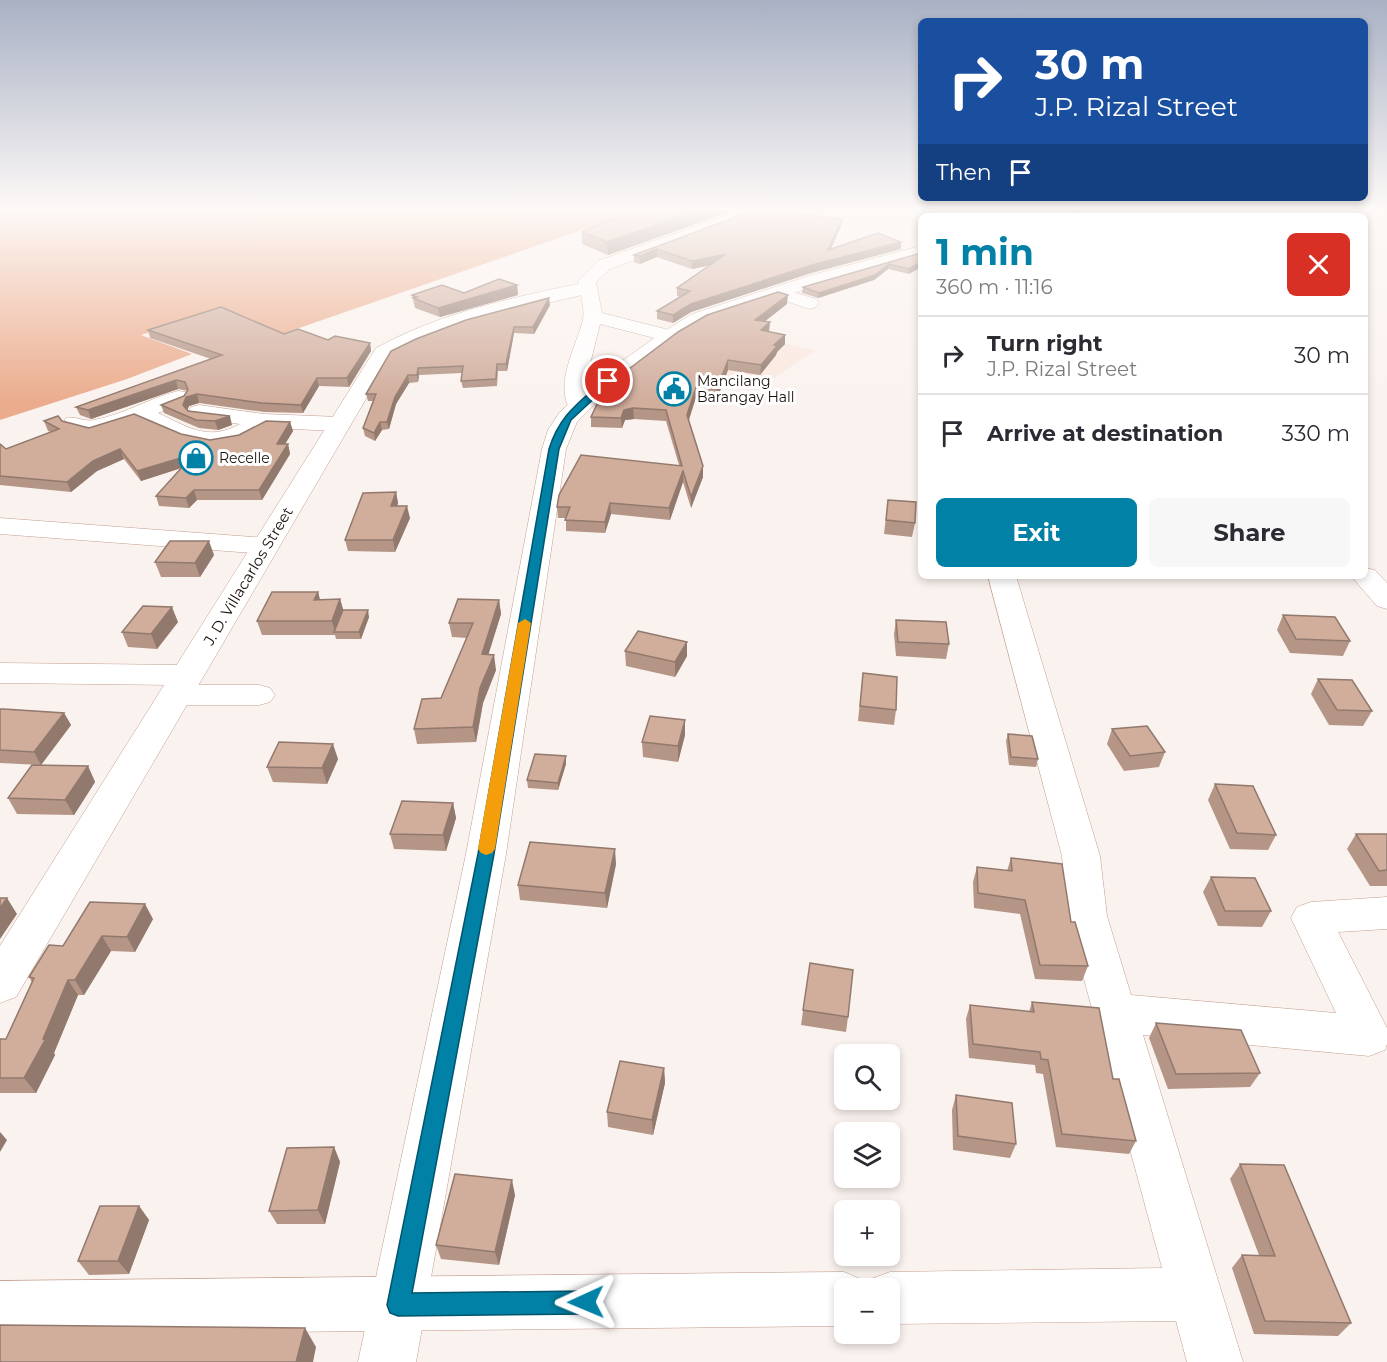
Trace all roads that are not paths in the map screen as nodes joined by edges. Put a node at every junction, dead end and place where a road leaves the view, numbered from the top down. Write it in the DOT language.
graph roads {
  1 [pos="593,275"];
  2 [pos="836,275"];
  3 [pos="782,284"];
  4 [pos="588,288"];
  5 [pos="810,303"];
  6 [pos="593,316"];
  7 [pos="670,336"];
  8 [pos="178,397"];
  9 [pos="579,406"];
  10 [pos="141,412"];
  11 [pos="199,412"];
  12 [pos="264,421"];
  13 [pos="74,423"];
  14 [pos="339,424"];
  15 [pos="0,526"];
  16 [pos="266,546"];
  17 [pos="1003,579"];
  18 [pos="1368,579"];
  19 [pos="1387,600"];
  20 [pos="0,673"];
  21 [pos="182,685"];
  22 [pos="259,695"];
  23 [pos="1387,914"];
  24 [pos="5,969"];
  25 [pos="1115,1012"];
  26 [pos="1196,1294"];
  27 [pos="900,1298"];
  28 [pos="834,1299"];
  29 [pos="398,1305"];
  30 [pos="0,1308"];
  31 [pos="387,1362"];
  32 [pos="1215,1362"];
  1 -- 4 [label="street"];
  2 -- 3 [label="main road"];
  3 -- 5 [label="street"];
  3 -- 7 [label="main road"];
  4 -- 6 [label="street"];
  4 -- 14 [label="main road, J. D. Villacarlos Street"];
  6 -- 7 [label="street"];
  6 -- 9 [label="street"];
  7 -- 9 [label="main road"];
  8 -- 10 [label="street"];
  9 -- 29 [label="main road"];
  10 -- 12 [label="street"];
  10 -- 13 [label="street"];
  11 -- 12 [label="street"];
  12 -- 14 [label="street"];
  14 -- 16 [label="main road, J. D. Villacarlos Street"];
  15 -- 16 [label="street"];
  16 -- 21 [label="main road, J. D. Villacarlos Street"];
  17 -- 25 [label="street"];
  18 -- 19 [label="street"];
  20 -- 21 [label="street"];
  21 -- 22 [label="street"];
  21 -- 24 [label="main road, J. D. Villacarlos Street"];
  23 -- 25 [label="street"];
  25 -- 26 [label="street"];
  26 -- 27 [label="street"];
  26 -- 32 [label="street"];
  28 -- 29 [label="street"];
  29 -- 30 [label="street"];
  29 -- 31 [label="main road"];
}
